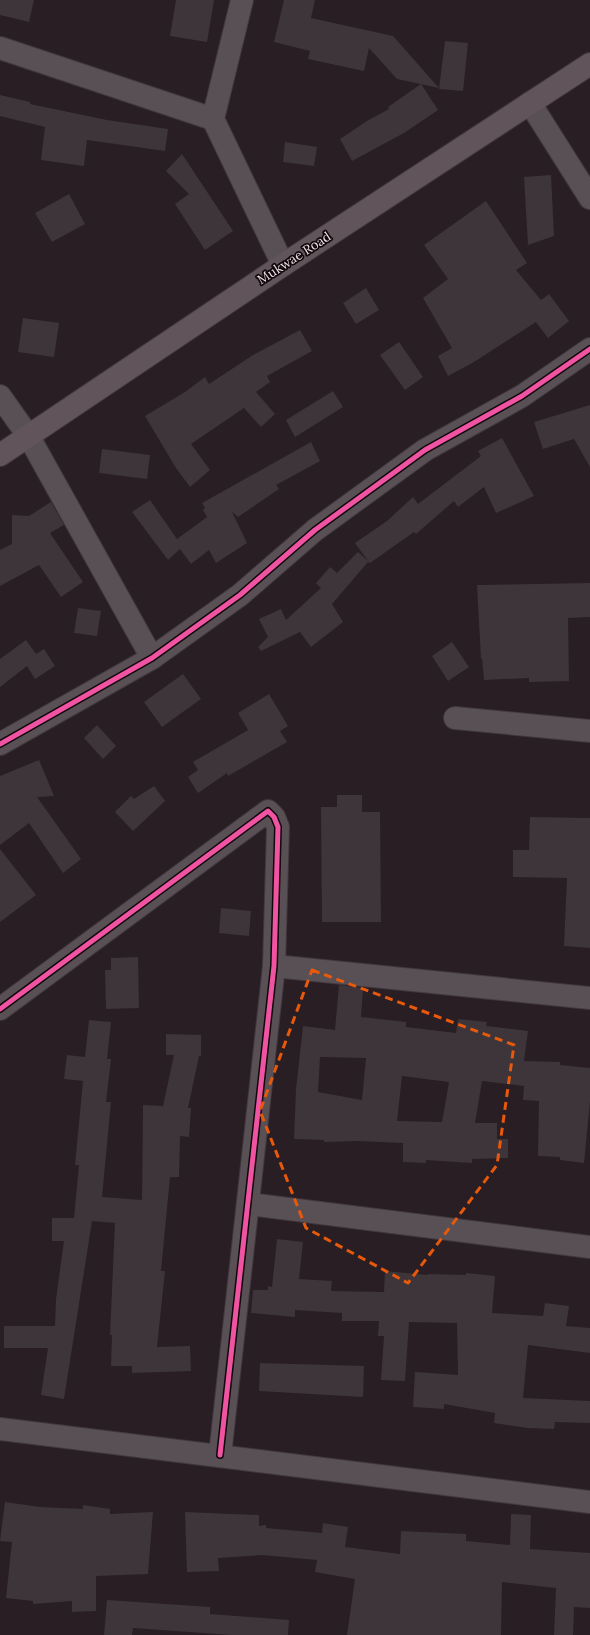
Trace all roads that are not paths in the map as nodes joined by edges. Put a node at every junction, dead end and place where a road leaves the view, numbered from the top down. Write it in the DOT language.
graph roads {
  1 [pos="242,0"];
  2 [pos="0,48"];
  3 [pos="590,64"];
  4 [pos="530,103"];
  5 [pos="213,119"];
  6 [pos="590,198"];
  7 [pos="283,265"];
  8 [pos="590,349"];
  9 [pos="0,396"];
  10 [pos="29,437"];
  11 [pos="0,455"];
  12 [pos="152,658"];
  13 [pos="455,718"];
  14 [pos="590,731"];
  15 [pos="0,744"];
  16 [pos="274,966"];
  17 [pos="590,998"];
  18 [pos="0,1009"];
  19 [pos="249,1204"];
  20 [pos="590,1246"];
  21 [pos="0,1429"];
  22 [pos="220,1455"];
  23 [pos="590,1502"];
  1 -- 5 [label="street"];
  2 -- 5 [label="street"];
  3 -- 4 [label="street, Mukwae Road"];
  4 -- 6 [label="street"];
  4 -- 7 [label="street, Mukwae Road"];
  5 -- 7 [label="street"];
  7 -- 10 [label="street, Mukwae Road"];
  8 -- 12 [label="street"];
  9 -- 10 [label="street"];
  10 -- 11 [label="street, Mukwae Road"];
  10 -- 12 [label="street"];
  12 -- 15 [label="street"];
  13 -- 14 [label="street"];
  16 -- 17 [label="street"];
  16 -- 18 [label="street"];
  16 -- 19 [label="street"];
  19 -- 20 [label="street"];
  19 -- 22 [label="street"];
  21 -- 22 [label="street"];
  22 -- 23 [label="street"];
}
